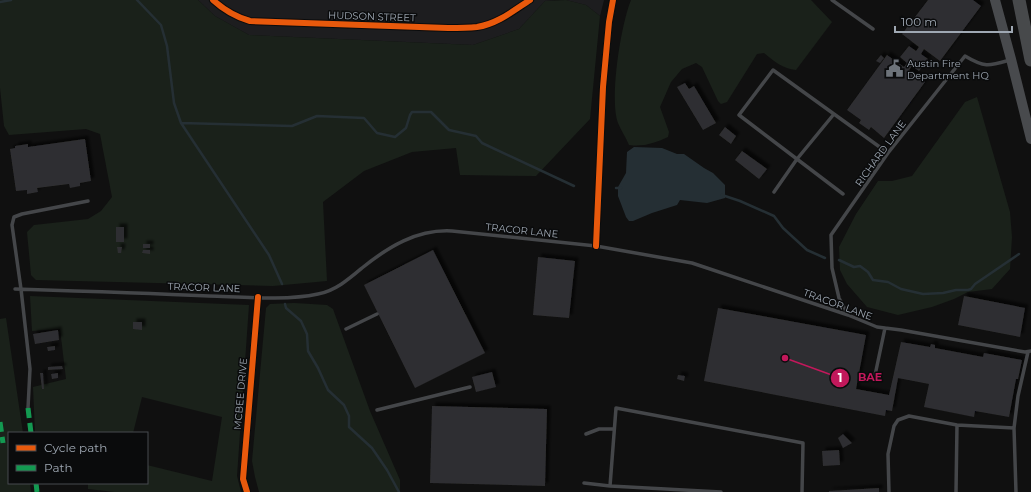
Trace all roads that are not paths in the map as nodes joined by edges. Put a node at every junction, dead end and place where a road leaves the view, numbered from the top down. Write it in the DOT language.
graph roads {
  1 [pos="213,0"];
  2 [pos="530,0"];
  3 [pos="613,0"];
  4 [pos="832,0"];
  5 [pos="995,0"];
  6 [pos="1019,0"];
  7 [pos="1024,0"];
  8 [pos="1031,22"];
  9 [pos="872,29"];
  10 [pos="1011,59"];
  11 [pos="1031,60"];
  12 [pos="834,114"];
  13 [pos="1031,139"];
  14 [pos="888,153"];
  15 [pos="797,159"];
  16 [pos="774,192"];
  17 [pos="843,194"];
  18 [pos="88,201"];
  19 [pos="596,246"];
  20 [pos="15,289"];
  21 [pos="21,290"];
  22 [pos="258,297"];
  23 [pos="377,314"];
  24 [pos="848,315"];
  25 [pos="885,328"];
  26 [pos="346,329"];
  27 [pos="1030,352"];
  28 [pos="874,380"];
  29 [pos="470,387"];
  30 [pos="28,408"];
  31 [pos="377,410"];
  32 [pos="956,425"];
  33 [pos="1014,428"];
  34 [pos="614,429"];
  35 [pos="586,434"];
  36 [pos="584,483"];
  37 [pos="610,486"];
  38 [pos="635,487"];
  39 [pos="673,491"];
  40 [pos="247,492"];
  41 [pos="635,492"];
  42 [pos="715,492"];
  43 [pos="721,492"];
  44 [pos="802,492"];
  45 [pos="889,492"];
  46 [pos="956,492"];
  47 [pos="1016,492"];
  1 -- 2 [label="street, HUDSON STREET"];
  3 -- 19 [label="street"];
  4 -- 9 [label="lane"];
  5 -- 10 [label="main road"];
  6 -- 11 [label="highway"];
  7 -- 8 [label="highway"];
  10 -- 13 [label="main road"];
  10 -- 14 [label="lane, RICHARD LANE"];
  12 -- 14 [label="lane"];
  12 -- 15 [label="lane"];
  12 -- 15 [label="lane"];
  14 -- 24 [label="lane, RICHARD LANE"];
  15 -- 16 [label="lane"];
  15 -- 17 [label="lane"];
  18 -- 21 [label="lane"];
  19 -- 22 [label="lane, TRACOR LANE"];
  19 -- 24 [label="lane, TRACOR LANE"];
  20 -- 21 [label="lane, TRACOR LANE"];
  21 -- 22 [label="lane, TRACOR LANE"];
  21 -- 30 [label="lane"];
  22 -- 40 [label="street, MCBEE DRIVE"];
  23 -- 26 [label="lane"];
  24 -- 25 [label="lane, TRACOR LANE"];
  25 -- 27 [label="lane, TRACOR LANE"];
  25 -- 28 [label="lane"];
  27 -- 33 [label="lane"];
  29 -- 31 [label="lane"];
  32 -- 33 [label="lane"];
  32 -- 45 [label="lane"];
  32 -- 46 [label="lane"];
  33 -- 47 [label="lane"];
  34 -- 35 [label="lane"];
  34 -- 37 [label="lane"];
  34 -- 44 [label="lane"];
  36 -- 37 [label="lane"];
  37 -- 38 [label="lane"];
  38 -- 39 [label="lane"];
  38 -- 41 [label="lane"];
  39 -- 42 [label="lane"];
  42 -- 43 [label="lane"];
}
